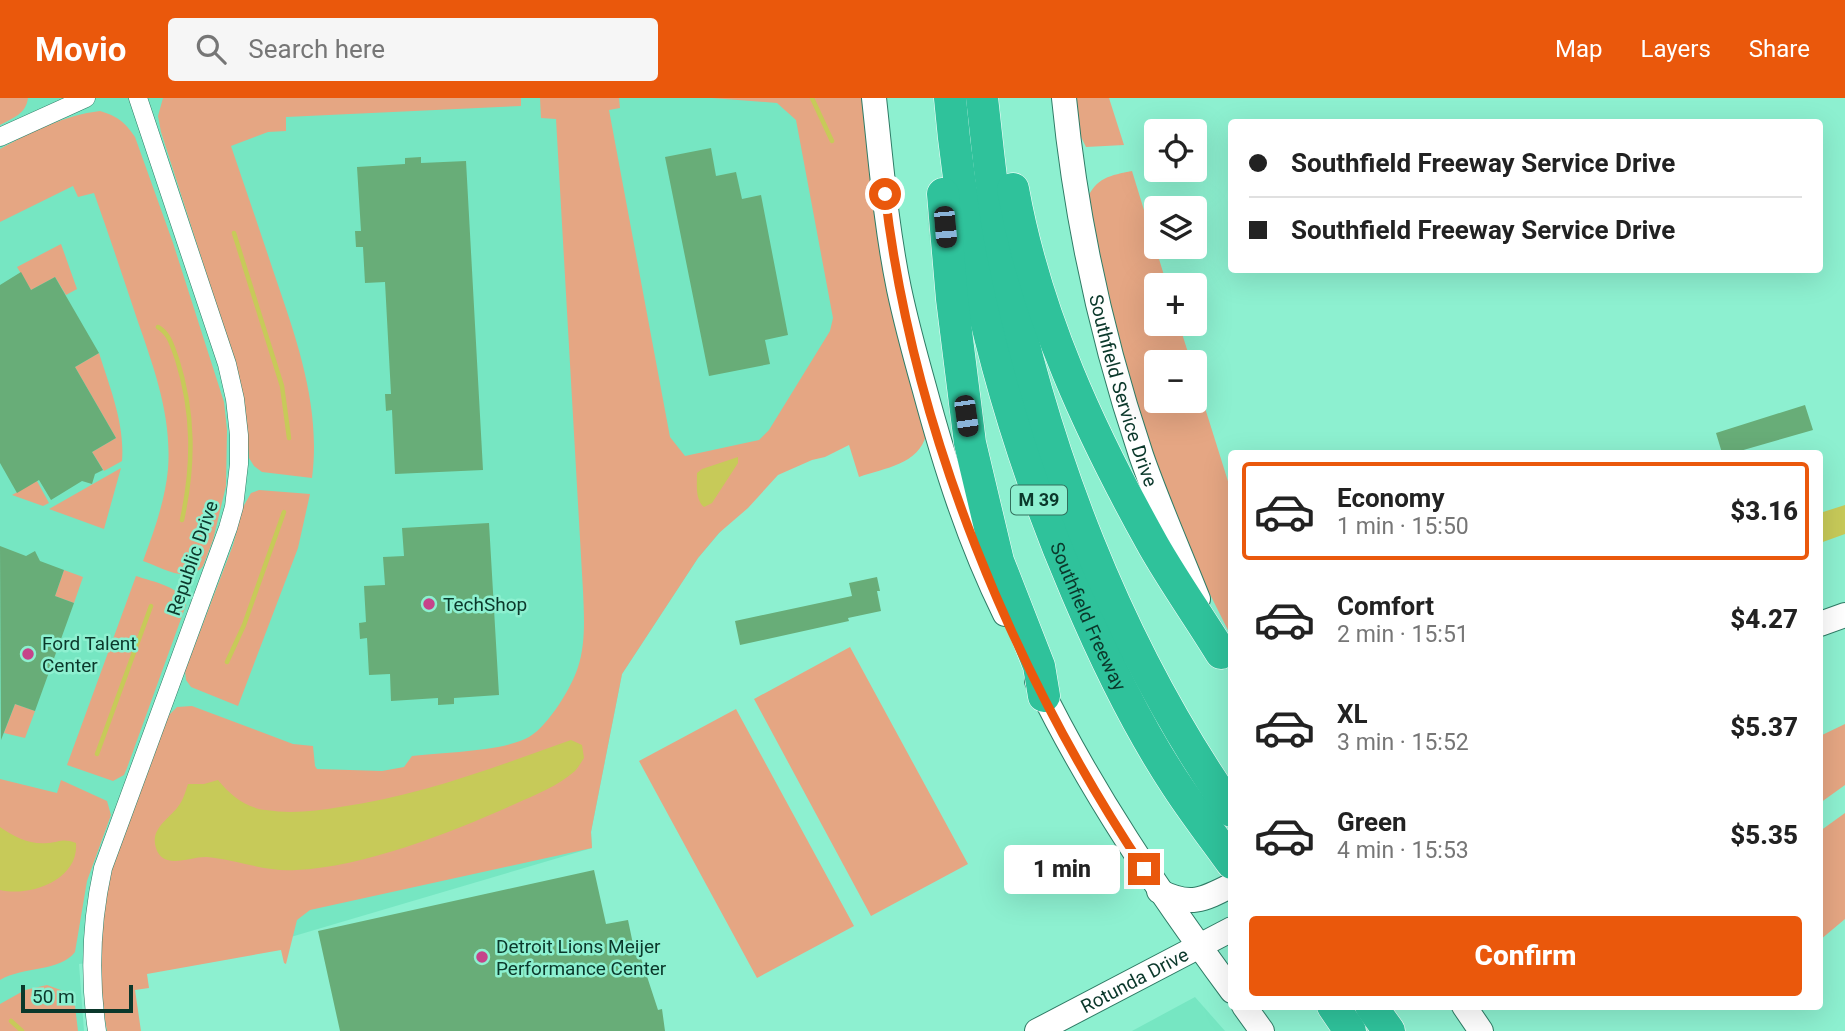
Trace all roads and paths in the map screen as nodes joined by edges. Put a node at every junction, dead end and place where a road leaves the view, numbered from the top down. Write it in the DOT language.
graph roads {
  1 [pos="86,98"];
  2 [pos="138,98"];
  3 [pos="874,98"];
  4 [pos="934,98"];
  5 [pos="950,98"];
  6 [pos="982,98"];
  7 [pos="1001,98"];
  8 [pos="1065,98"];
  9 [pos="0,137"];
  10 [pos="1845,615"];
  11 [pos="1823,624"];
  12 [pos="1227,662"];
  13 [pos="1044,696"];
  14 [pos="1228,805"];
  15 [pos="1228,857"];
  16 [pos="1228,887"];
  17 [pos="1159,891"];
  18 [pos="1226,932"];
  19 [pos="1199,946"];
  20 [pos="1228,986"];
  21 [pos="1247,1010"];
  22 [pos="1335,1010"];
  23 [pos="1374,1010"];
  24 [pos="1467,1010"];
  25 [pos="97,1031"];
  26 [pos="1037,1031"];
  27 [pos="1262,1031"];
  28 [pos="1350,1031"];
  29 [pos="1389,1031"];
  30 [pos="1482,1031"];
  1 -- 9 [label="street"];
  2 -- 25 [label="street, Republic Drive"];
  3 -- 13 [label="main road"];
  4 -- 13 [label="highway"];
  5 -- 15 [label="highway, Southfield Freeway / M 39"];
  6 -- 14 [label="highway, Southfield Freeway / M 39"];
  7 -- 12 [label="highway"];
  8 -- 12 [label="main road, Southfield Service Drive"];
  10 -- 11 [label="main road"];
  13 -- 17 [label="main road"];
  16 -- 17 [label="main road"];
  17 -- 19 [label="main road"];
  18 -- 19 [label="main road, Rotunda Drive"];
  19 -- 20 [label="main road"];
  19 -- 26 [label="main road, Rotunda Drive"];
  21 -- 27 [label="main road"];
  22 -- 28 [label="highway"];
  23 -- 29 [label="highway"];
  24 -- 30 [label="main road"];
}
